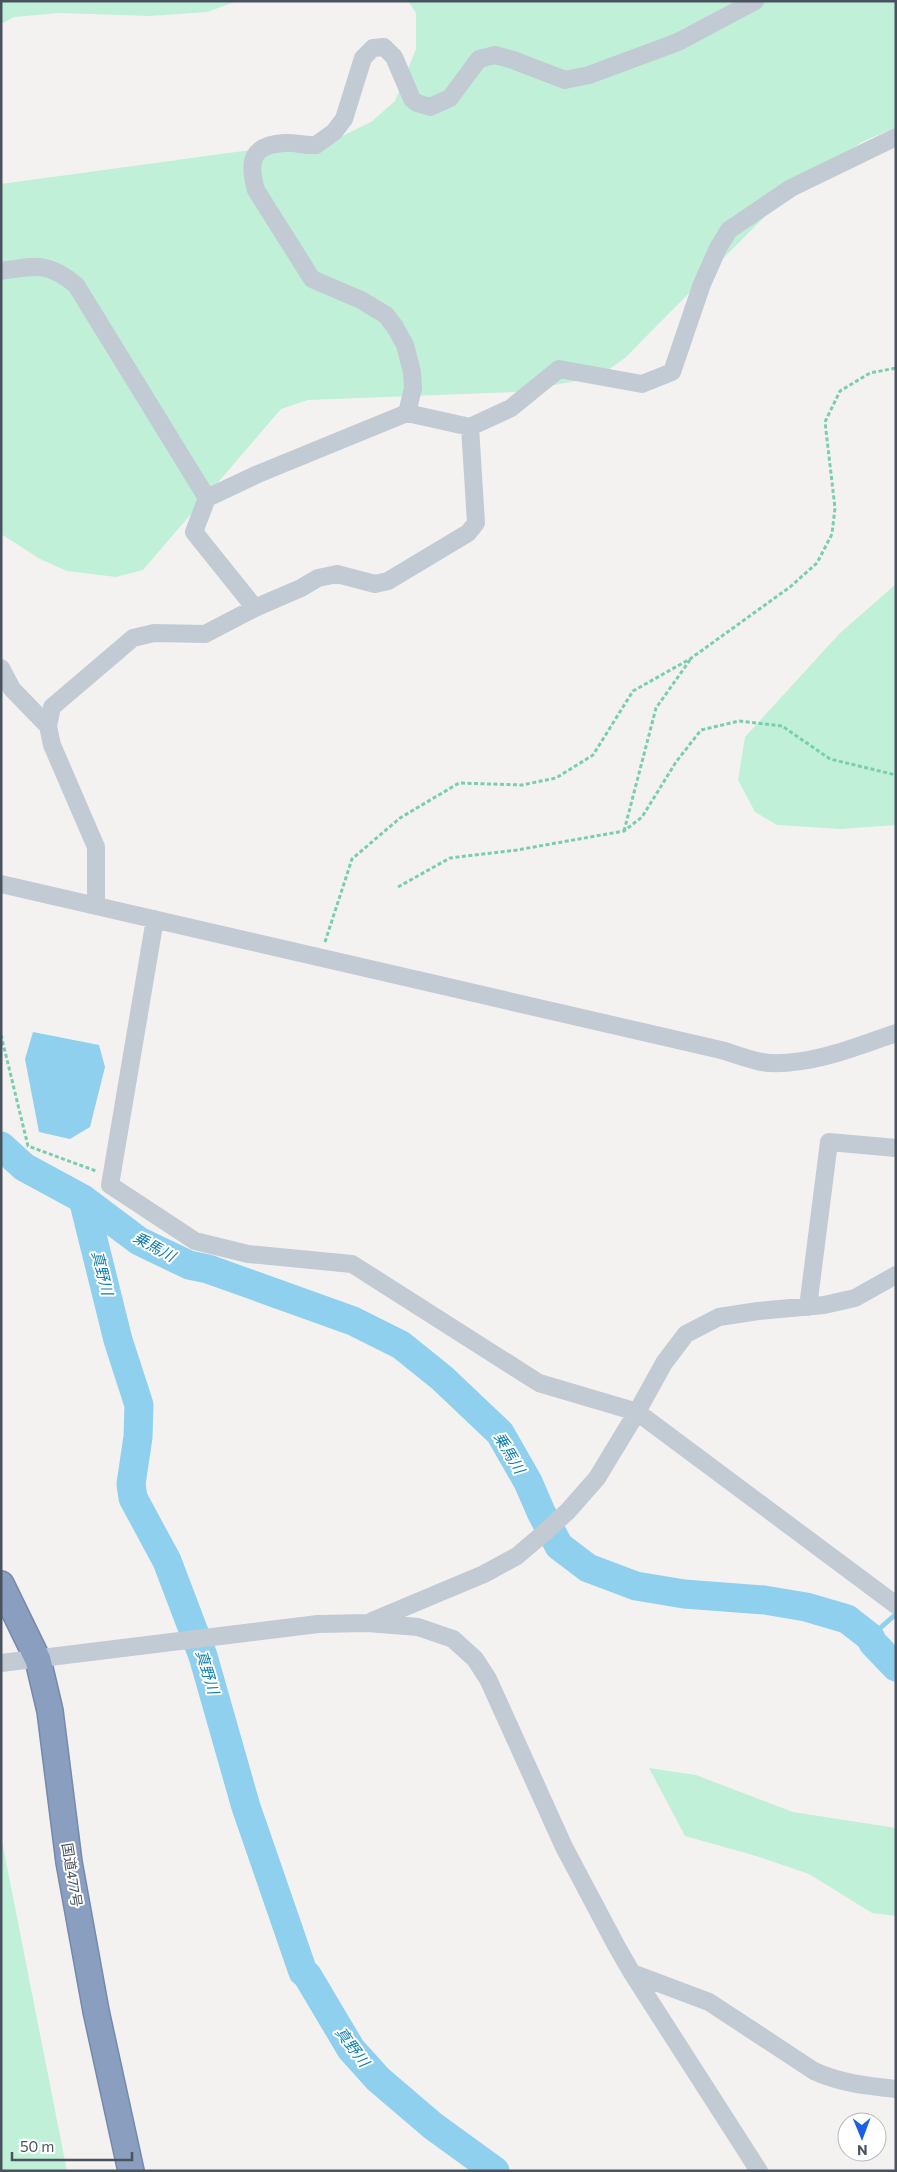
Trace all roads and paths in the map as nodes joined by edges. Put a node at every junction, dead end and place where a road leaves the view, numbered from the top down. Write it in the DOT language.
graph roads {
  1 [pos="755,1"];
  2 [pos="896,137"];
  3 [pos="1,271"];
  4 [pos="896,368"];
  5 [pos="407,413"];
  6 [pos="470,427"];
  7 [pos="207,498"];
  8 [pos="255,608"];
  9 [pos="690,659"];
  10 [pos="1,668"];
  11 [pos="48,726"];
  12 [pos="896,775"];
  13 [pos="624,831"];
  14 [pos="1,884"];
  15 [pos="398,887"];
  16 [pos="96,905"];
  17 [pos="155,919"];
  18 [pos="320,957"];
  19 [pos="896,1033"];
  20 [pos="1,1035"];
  21 [pos="896,1148"];
  22 [pos="112,1177"];
  23 [pos="896,1275"];
  24 [pos="808,1307"];
  25 [pos="637,1412"];
  26 [pos="1,1584"];
  27 [pos="896,1605"];
  28 [pos="367,1623"];
  29 [pos="38,1660"];
  30 [pos="1,1663"];
  31 [pos="632,1973"];
  32 [pos="896,2089"];
  33 [pos="133,2166"];
  34 [pos="759,2171"];
  1 -- 5 [label="street"];
  2 -- 6 [label="street"];
  3 -- 7 [label="street"];
  4 -- 9 [label="path"];
  5 -- 6 [label="street"];
  5 -- 7 [label="street"];
  6 -- 8 [label="street"];
  7 -- 8 [label="street"];
  8 -- 11 [label="street"];
  9 -- 13 [label="path"];
  9 -- 18 [label="path"];
  10 -- 11 [label="street"];
  11 -- 16 [label="street"];
  12 -- 13 [label="path"];
  13 -- 15 [label="path"];
  14 -- 16 [label="street"];
  16 -- 17 [label="street"];
  17 -- 18 [label="street"];
  17 -- 22 [label="street"];
  18 -- 19 [label="street"];
  20 -- 22 [label="path"];
  21 -- 24 [label="street"];
  22 -- 25 [label="street"];
  23 -- 24 [label="street"];
  24 -- 25 [label="street"];
  25 -- 27 [label="street"];
  25 -- 28 [label="street"];
  26 -- 29 [label="highway, 国道477号"];
  28 -- 29 [label="street"];
  28 -- 31 [label="street"];
  29 -- 30 [label="street"];
  29 -- 33 [label="highway, 国道477号"];
  31 -- 32 [label="street"];
  31 -- 34 [label="street"];
}
